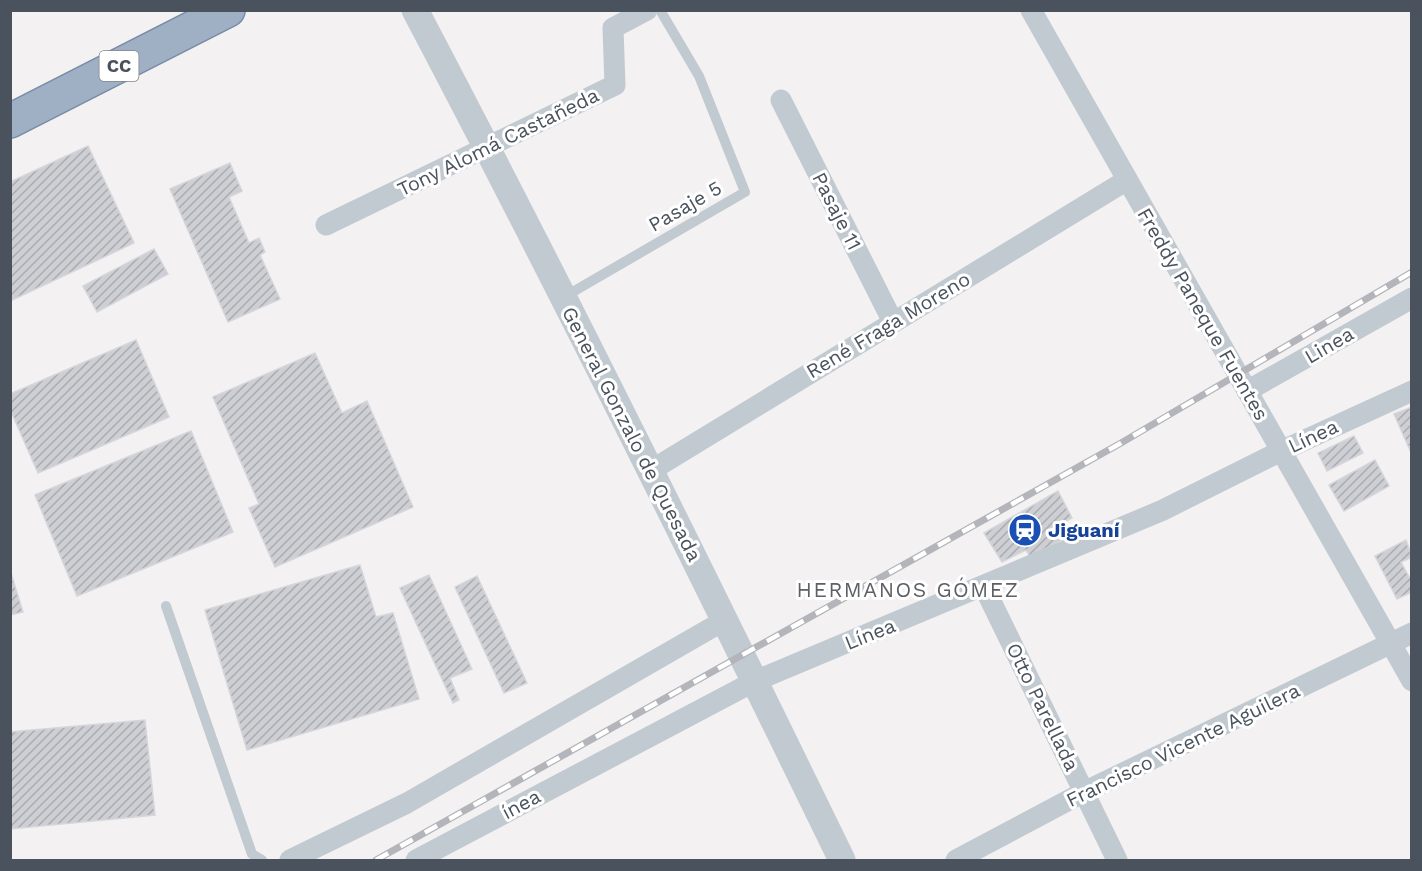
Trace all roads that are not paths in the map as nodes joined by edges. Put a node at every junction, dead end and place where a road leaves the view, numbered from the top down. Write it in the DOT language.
graph roads {
  1 [pos="228,10"];
  2 [pos="415,10"];
  3 [pos="647,10"];
  4 [pos="660,10"];
  5 [pos="1031,10"];
  6 [pos="781,100"];
  7 [pos="10,121"];
  8 [pos="487,147"];
  9 [pos="1127,180"];
  10 [pos="326,225"];
  11 [pos="563,297"];
  12 [pos="1412,298"];
  13 [pos="893,322"];
  14 [pos="1247,391"];
  15 [pos="1412,391"];
  16 [pos="1281,451"];
  17 [pos="650,471"];
  18 [pos="984,587"];
  19 [pos="166,606"];
  20 [pos="725,620"];
  21 [pos="1412,633"];
  22 [pos="1390,643"];
  23 [pos="755,681"];
  24 [pos="1412,681"];
  25 [pos="625,748"];
  26 [pos="1084,792"];
  27 [pos="262,861"];
  28 [pos="290,861"];
  29 [pos="416,861"];
  30 [pos="842,861"];
  31 [pos="956,861"];
  32 [pos="1117,861"];
  1 -- 7 [label="highway, CC"];
  2 -- 8 [label="street, General Gonzalo de Quesada"];
  3 -- 8 [label="street, Tony Alomá Castañeda"];
  4 -- 11 [label="lane, Pasaje 5"];
  5 -- 9 [label="street, Freddy Paneque Fuentes"];
  6 -- 13 [label="street, Pasaje 11"];
  8 -- 10 [label="street, Tony Alomá Castañeda"];
  8 -- 11 [label="street, General Gonzalo de Quesada"];
  9 -- 13 [label="street, René Fraga Moreno"];
  9 -- 14 [label="street, Freddy Paneque Fuentes"];
  11 -- 17 [label="street, General Gonzalo de Quesada"];
  12 -- 14 [label="street, Linea"];
  13 -- 17 [label="street, René Fraga Moreno"];
  14 -- 16 [label="street, Freddy Paneque Fuentes"];
  15 -- 16 [label="street, Línea"];
  16 -- 18 [label="street, Línea"];
  16 -- 22 [label="street, Freddy Paneque Fuentes"];
  17 -- 20 [label="street, General Gonzalo de Quesada"];
  18 -- 23 [label="street, Línea"];
  18 -- 26 [label="street, Otto Parellada"];
  19 -- 27 [label="lane"];
  20 -- 23 [label="street, General Gonzalo de Quesada"];
  20 -- 28 [label="street"];
  21 -- 22 [label="street, Francisco Vicente Aguilera"];
  22 -- 24 [label="street, Freddy Paneque Fuentes"];
  22 -- 26 [label="street, Francisco Vicente Aguilera"];
  23 -- 25 [label="street, Línea"];
  23 -- 30 [label="street, General Gonzalo de Quesada"];
  25 -- 29 [label="street, ínea"];
  26 -- 31 [label="street, Francisco Vicente Aguilera"];
  26 -- 32 [label="street, Otto Parellada"];
}
